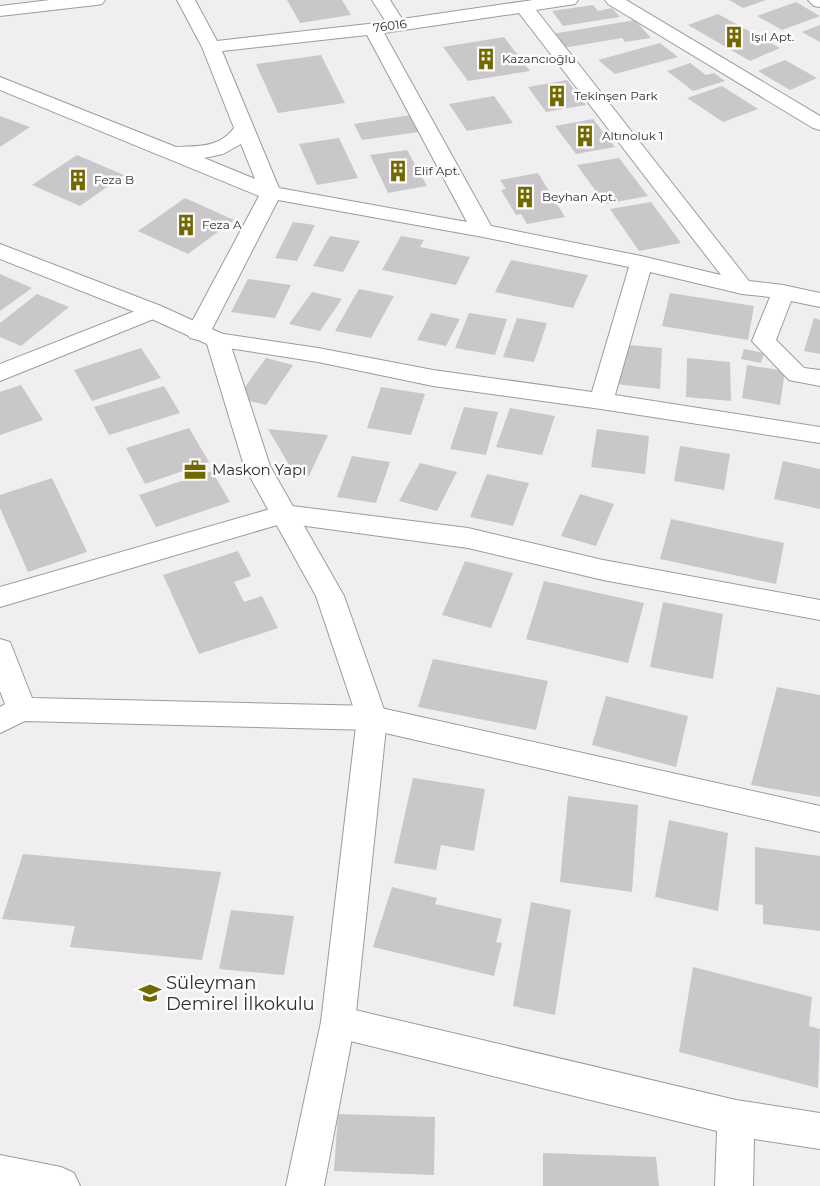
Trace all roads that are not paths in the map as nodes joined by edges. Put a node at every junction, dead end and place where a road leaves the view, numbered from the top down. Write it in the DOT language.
graph roads {
  1 [pos="96,0"];
  2 [pos="186,0"];
  3 [pos="381,0"];
  4 [pos="569,0"];
  5 [pos="614,0"];
  6 [pos="524,7"];
  7 [pos="0,11"];
  8 [pos="397,25"];
  9 [pos="373,29"];
  10 [pos="211,47"];
  11 [pos="0,84"];
  12 [pos="820,124"];
  13 [pos="244,128"];
  14 [pos="171,153"];
  15 [pos="271,193"];
  16 [pos="483,231"];
  17 [pos="0,251"];
  18 [pos="641,262"];
  19 [pos="742,287"];
  20 [pos="783,292"];
  21 [pos="820,300"];
  22 [pos="154,311"];
  23 [pos="208,336"];
  24 [pos="0,374"];
  25 [pos="820,378"];
  26 [pos="601,401"];
  27 [pos="820,435"];
  28 [pos="284,514"];
  29 [pos="0,597"];
  30 [pos="820,610"];
  31 [pos="0,650"];
  32 [pos="11,715"];
  33 [pos="372,718"];
  34 [pos="820,818"];
  35 [pos="338,1022"];
  36 [pos="736,1118"];
  37 [pos="820,1131"];
  38 [pos="0,1174"];
  39 [pos="61,1186"];
  40 [pos="305,1186"];
  41 [pos="734,1186"];
  1 -- 7 [label="street"];
  2 -- 10 [label="street"];
  3 -- 8 [label="street"];
  4 -- 6 [label="street, 76016"];
  5 -- 12 [label="street"];
  6 -- 8 [label="street, 76016"];
  6 -- 19 [label="street"];
  8 -- 9 [label="street, 76016"];
  9 -- 10 [label="street, 76016"];
  9 -- 16 [label="street"];
  10 -- 13 [label="street"];
  11 -- 14 [label="street"];
  13 -- 14 [label="street"];
  13 -- 15 [label="street"];
  14 -- 15 [label="street"];
  15 -- 16 [label="street"];
  15 -- 23 [label="street"];
  16 -- 18 [label="street"];
  17 -- 22 [label="street"];
  18 -- 19 [label="street"];
  18 -- 26 [label="street"];
  19 -- 20 [label="street"];
  20 -- 21 [label="street"];
  20 -- 25 [label="street"];
  22 -- 23 [label="street"];
  22 -- 24 [label="street"];
  23 -- 26 [label="street"];
  23 -- 28 [label="street"];
  26 -- 27 [label="street"];
  28 -- 29 [label="street"];
  28 -- 30 [label="street"];
  28 -- 33 [label="street"];
  31 -- 32 [label="street"];
  32 -- 33 [label="street"];
  33 -- 34 [label="street"];
  33 -- 35 [label="street"];
  35 -- 36 [label="street"];
  35 -- 40 [label="street"];
  36 -- 37 [label="street"];
  36 -- 41 [label="street"];
  38 -- 39 [label="street"];
}
